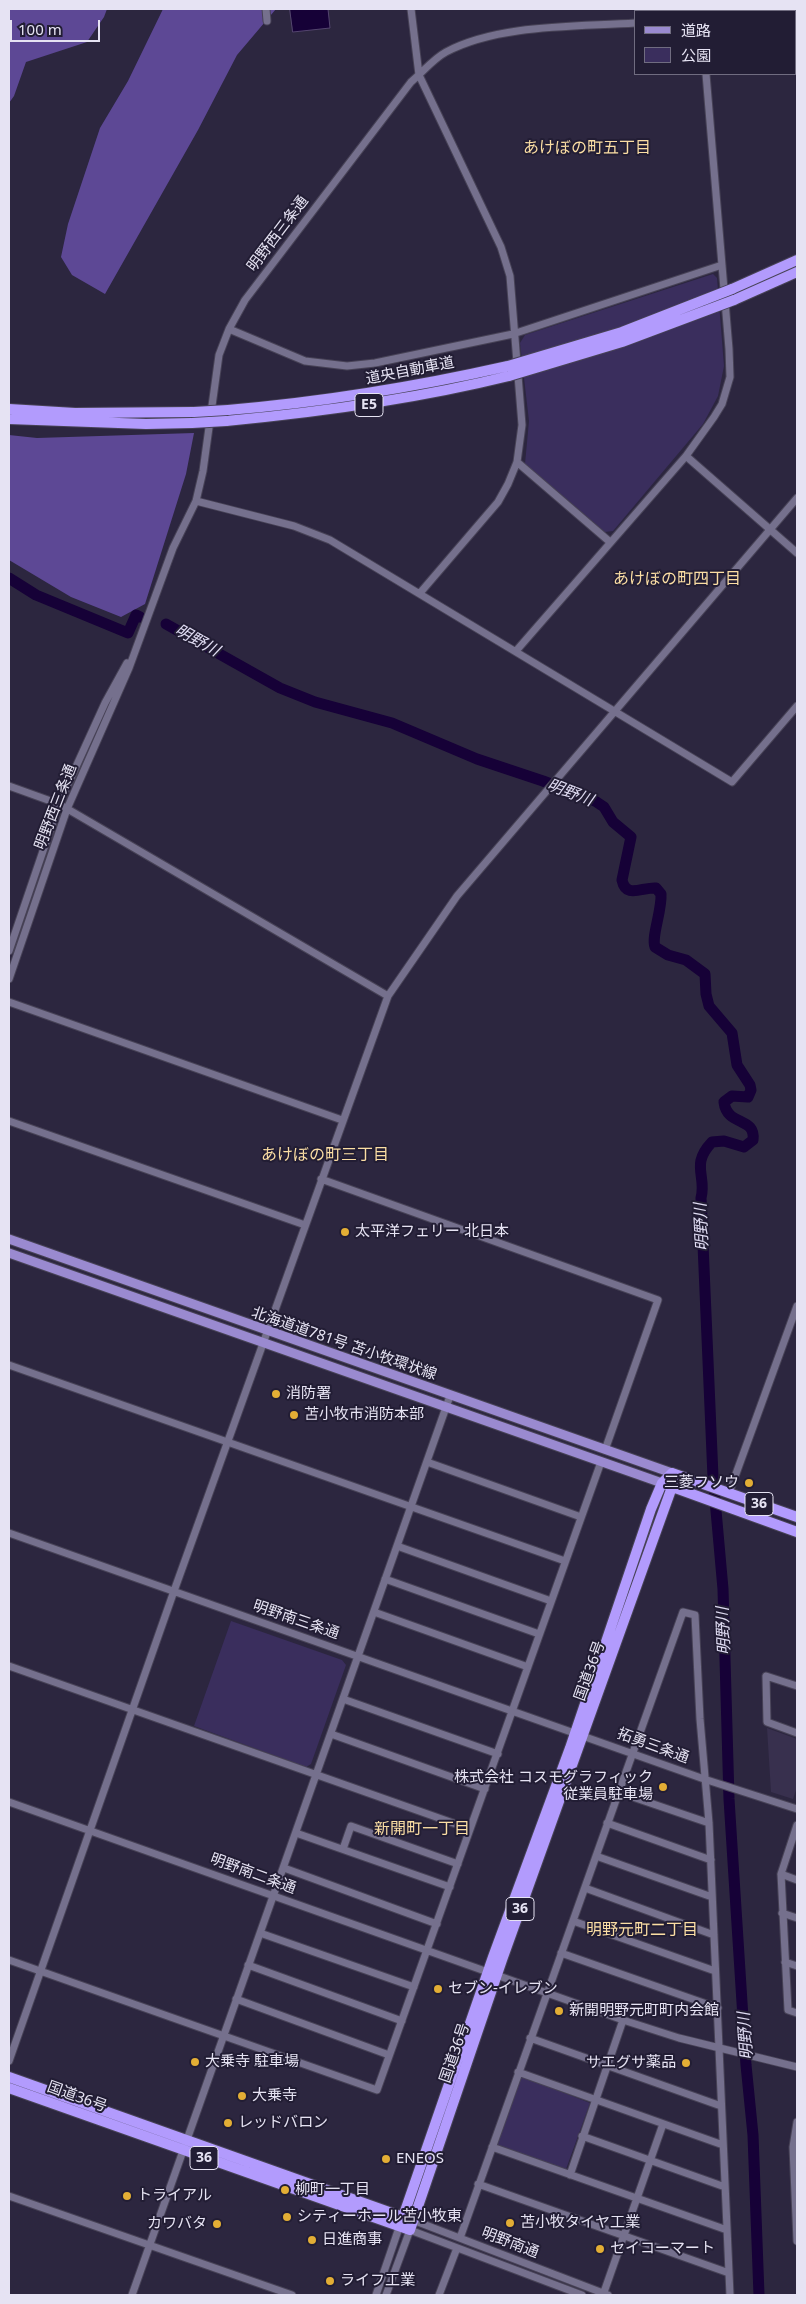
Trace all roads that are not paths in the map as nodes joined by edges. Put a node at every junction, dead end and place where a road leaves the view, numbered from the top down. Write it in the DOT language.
graph roads {
  1 [pos="266,9"];
  2 [pos="411,9"];
  3 [pos="267,21"];
  4 [pos="634,23"];
  5 [pos="420,75"];
  6 [pos="706,75"];
  7 [pos="797,260"];
  8 [pos="722,265"];
  9 [pos="797,272"];
  10 [pos="229,329"];
  11 [pos="513,334"];
  12 [pos="509,371"];
  13 [pos="9,409"];
  14 [pos="193,418"];
  15 [pos="9,420"];
  16 [pos="686,456"];
  17 [pos="517,462"];
  18 [pos="797,498"];
  19 [pos="196,501"];
  20 [pos="770,530"];
  21 [pos="610,542"];
  22 [pos="797,553"];
  23 [pos="420,593"];
  24 [pos="135,647"];
  25 [pos="516,651"];
  26 [pos="797,706"];
  27 [pos="614,712"];
  28 [pos="9,786"];
  29 [pos="59,804"];
  30 [pos="68,809"];
  31 [pos="9,951"];
  32 [pos="9,979"];
  33 [pos="388,996"];
  34 [pos="9,1002"];
  35 [pos="342,1120"];
  36 [pos="9,1121"];
  37 [pos="321,1179"];
  38 [pos="305,1225"];
  39 [pos="9,1239"];
  40 [pos="9,1253"];
  41 [pos="797,1306"];
  42 [pos="268,1332"];
  43 [pos="264,1344"];
  44 [pos="9,1366"];
  45 [pos="450,1396"];
  46 [pos="446,1408"];
  47 [pos="228,1442"];
  48 [pos="605,1450"];
  49 [pos="427,1462"];
  50 [pos="601,1462"];
  51 [pos="672,1473"];
  52 [pos="662,1483"];
  53 [pos="672,1487"];
  54 [pos="725,1492"];
  55 [pos="411,1507"];
  56 [pos="581,1517"];
  57 [pos="797,1517"];
  58 [pos="797,1532"];
  59 [pos="9,1533"];
  60 [pos="397,1546"];
  61 [pos="565,1561"];
  62 [pos="386,1579"];
  63 [pos="174,1591"];
  64 [pos="551,1601"];
  65 [pos="374,1612"];
  66 [pos="539,1634"];
  67 [pos="358,1656"];
  68 [pos="9,1666"];
  69 [pos="528,1667"];
  70 [pos="797,1686"];
  71 [pos="344,1699"];
  72 [pos="133,1711"];
  73 [pos="513,1711"];
  74 [pos="797,1733"];
  75 [pos="331,1734"];
  76 [pos="579,1734"];
  77 [pos="631,1753"];
  78 [pos="498,1754"];
  79 [pos="317,1776"];
  80 [pos="704,1779"];
  81 [pos="485,1789"];
  82 [pos="618,1792"];
  83 [pos="9,1802"];
  84 [pos="797,1809"];
  85 [pos="709,1823"];
  86 [pos="607,1824"];
  87 [pos="797,1825"];
  88 [pos="470,1829"];
  89 [pos="90,1831"];
  90 [pos="296,1833"];
  91 [pos="794,1845"];
  92 [pos="343,1849"];
  93 [pos="596,1856"];
  94 [pos="711,1860"];
  95 [pos="458,1864"];
  96 [pos="284,1868"];
  97 [pos="781,1874"];
  98 [pos="797,1880"];
  99 [pos="450,1887"];
  100 [pos="585,1888"];
  101 [pos="273,1896"];
  102 [pos="712,1897"];
  103 [pos="782,1913"];
  104 [pos="797,1918"];
  105 [pos="573,1921"];
  106 [pos="437,1924"];
  107 [pos="260,1933"];
  108 [pos="714,1935"];
  109 [pos="428,1950"];
  110 [pos="561,1953"];
  111 [pos="9,1960"];
  112 [pos="785,1962"];
  113 [pos="248,1965"];
  114 [pos="797,1966"];
  115 [pos="40,1971"];
  116 [pos="715,1971"];
  117 [pos="493,1973"];
  118 [pos="414,1987"];
  119 [pos="547,1993"];
  120 [pos="236,2000"];
  121 [pos="718,2008"];
  122 [pos="797,2014"];
  123 [pos="623,2020"];
  124 [pos="402,2021"];
  125 [pos="224,2036"];
  126 [pos="530,2038"];
  127 [pos="719,2048"];
  128 [pos="389,2055"];
  129 [pos="9,2061"];
  130 [pos="608,2066"];
  131 [pos="797,2067"];
  132 [pos="518,2072"];
  133 [pos="9,2077"];
  134 [pos="9,2088"];
  135 [pos="596,2100"];
  136 [pos="721,2106"];
  137 [pos="797,2122"];
  138 [pos="663,2124"];
  139 [pos="582,2136"];
  140 [pos="185,2145"];
  141 [pos="723,2145"];
  142 [pos="492,2147"];
  143 [pos="795,2148"];
  144 [pos="650,2161"];
  145 [pos="570,2175"];
  146 [pos="796,2178"];
  147 [pos="478,2184"];
  148 [pos="725,2187"];
  149 [pos="9,2196"];
  150 [pos="637,2198"];
  151 [pos="797,2220"];
  152 [pos="406,2223"];
  153 [pos="728,2230"];
  154 [pos="624,2236"];
  155 [pos="460,2238"];
  156 [pos="797,2242"];
  157 [pos="149,2246"];
  158 [pos="457,2248"];
  159 [pos="511,2258"];
  160 [pos="508,2267"];
  161 [pos="729,2273"];
  162 [pos="132,2295"];
  163 [pos="292,2295"];
  164 [pos="376,2295"];
  165 [pos="386,2295"];
  166 [pos="439,2295"];
  167 [pos="582,2295"];
  168 [pos="605,2295"];
  169 [pos="730,2295"];
  1 -- 3 [label="street"];
  2 -- 5 [label="street"];
  4 -- 5 [label="street, 明野西三条通"];
  5 -- 10 [label="street, 明野西三条通"];
  5 -- 11 [label="street"];
  6 -- 8 [label="street"];
  7 -- 12 [label="highway, 道央自動車道 / E5, bridge"];
  8 -- 11 [label="street"];
  8 -- 16 [label="street"];
  9 -- 12 [label="highway, 道央自動車道 / E5, bridge"];
  10 -- 11 [label="street"];
  10 -- 19 [label="street, 明野西三条通"];
  11 -- 17 [label="street"];
  12 -- 14 [label="highway, 道央自動車道 / E5, bridge"];
  13 -- 14 [label="highway, 道央自動車道 / E5"];
  14 -- 15 [label="highway, 道央自動車道 / E5"];
  16 -- 20 [label="street"];
  16 -- 21 [label="street"];
  17 -- 21 [label="street"];
  17 -- 23 [label="street"];
  18 -- 20 [label="street"];
  19 -- 23 [label="street"];
  19 -- 24 [label="street, 明野西三条通"];
  20 -- 22 [label="street"];
  20 -- 27 [label="street"];
  21 -- 25 [label="street"];
  23 -- 25 [label="street"];
  24 -- 29 [label="street, 明野西三条通"];
  24 -- 30 [label="street, 明野西三条通"];
  25 -- 27 [label="street"];
  26 -- 27 [label="street"];
  27 -- 33 [label="street"];
  28 -- 29 [label="street"];
  29 -- 30 [label="street"];
  29 -- 31 [label="street, 明野西三条通"];
  30 -- 32 [label="street, 明野西三条通"];
  30 -- 33 [label="street"];
  33 -- 35 [label="street"];
  34 -- 35 [label="street"];
  35 -- 37 [label="street"];
  36 -- 38 [label="street"];
  37 -- 38 [label="street"];
  37 -- 48 [label="street"];
  38 -- 42 [label="street"];
  39 -- 42 [label="main road, 北海道道781号 苫小牧環状線"];
  40 -- 43 [label="main road, 北海道道781号 苫小牧環状線"];
  41 -- 54 [label="street"];
  42 -- 43 [label="street"];
  42 -- 45 [label="main road, 北海道道781号 苫小牧環状線"];
  43 -- 46 [label="main road, 北海道道781号 苫小牧環状線"];
  43 -- 47 [label="street"];
  44 -- 47 [label="street"];
  45 -- 46 [label="street"];
  45 -- 48 [label="main road, 北海道道781号 苫小牧環状線"];
  46 -- 49 [label="street"];
  46 -- 50 [label="main road, 北海道道781号 苫小牧環状線"];
  47 -- 55 [label="street"];
  47 -- 63 [label="street"];
  48 -- 51 [label="main road, 北海道道781号 苫小牧環状線"];
  49 -- 55 [label="street"];
  49 -- 56 [label="street"];
  50 -- 52 [label="main road, 北海道道781号 苫小牧環状線"];
  50 -- 56 [label="street"];
  51 -- 52 [label="highway, 国道36号 / 36"];
  51 -- 53 [label="highway, 36"];
  51 -- 54 [label="highway, 36"];
  52 -- 53 [label="highway, 36"];
  52 -- 76 [label="highway, 国道36号 / 36"];
  53 -- 58 [label="highway, 36"];
  53 -- 76 [label="highway, 国道36号 / 36"];
  54 -- 57 [label="highway, 36"];
  55 -- 60 [label="street"];
  55 -- 61 [label="street"];
  56 -- 61 [label="street"];
  59 -- 63 [label="street, 明野南三条通"];
  60 -- 62 [label="street"];
  60 -- 64 [label="street"];
  61 -- 64 [label="street"];
  62 -- 65 [label="street"];
  62 -- 66 [label="street"];
  63 -- 67 [label="street, 明野南三条通"];
  63 -- 72 [label="street"];
  64 -- 66 [label="street"];
  65 -- 67 [label="street"];
  65 -- 69 [label="street"];
  66 -- 69 [label="street"];
  67 -- 71 [label="street"];
  67 -- 73 [label="street, 明野南三条通"];
  68 -- 72 [label="street"];
  69 -- 73 [label="street"];
  70 -- 74 [label="street"];
  71 -- 75 [label="street"];
  71 -- 78 [label="street"];
  72 -- 79 [label="street"];
  72 -- 89 [label="street"];
  73 -- 76 [label="street, 明野南三条通"];
  73 -- 78 [label="street"];
  75 -- 79 [label="street"];
  75 -- 81 [label="street"];
  76 -- 77 [label="street, 拓勇三条通"];
  76 -- 117 [label="highway, 国道36号 / 36"];
  77 -- 80 [label="street, 拓勇三条通"];
  77 -- 80 [label="street"];
  77 -- 82 [label="street"];
  78 -- 81 [label="street"];
  79 -- 88 [label="street"];
  79 -- 90 [label="street"];
  80 -- 84 [label="street, 拓勇三条通"];
  80 -- 85 [label="street"];
  81 -- 88 [label="street"];
  82 -- 85 [label="street"];
  82 -- 86 [label="street"];
  83 -- 89 [label="street, 明野南二条通"];
  85 -- 94 [label="street"];
  86 -- 93 [label="street"];
  86 -- 94 [label="street"];
  87 -- 91 [label="street"];
  88 -- 95 [label="street"];
  89 -- 101 [label="street, 明野南二条通"];
  89 -- 115 [label="street"];
  90 -- 92 [label="street"];
  90 -- 96 [label="street"];
  91 -- 97 [label="street"];
  92 -- 95 [label="street"];
  92 -- 99 [label="street"];
  93 -- 100 [label="street"];
  93 -- 102 [label="street"];
  94 -- 102 [label="street"];
  95 -- 99 [label="street"];
  96 -- 101 [label="street"];
  96 -- 106 [label="street"];
  97 -- 98 [label="street"];
  97 -- 103 [label="street"];
  99 -- 106 [label="street"];
  100 -- 105 [label="street"];
  100 -- 108 [label="street"];
  101 -- 107 [label="street"];
  101 -- 109 [label="street, 明野南二条通"];
  102 -- 108 [label="street"];
  103 -- 104 [label="street"];
  103 -- 112 [label="street"];
  105 -- 110 [label="street"];
  105 -- 116 [label="street"];
  106 -- 109 [label="street"];
  107 -- 113 [label="street"];
  107 -- 118 [label="street"];
  108 -- 116 [label="street"];
  109 -- 117 [label="street, 明野南二条通"];
  109 -- 118 [label="street"];
  110 -- 119 [label="street"];
  110 -- 121 [label="street"];
  111 -- 115 [label="street"];
  112 -- 114 [label="street"];
  112 -- 122 [label="street"];
  113 -- 120 [label="street"];
  113 -- 124 [label="street"];
  115 -- 125 [label="street"];
  115 -- 129 [label="street"];
  116 -- 121 [label="street"];
  117 -- 119 [label="street, 明野南二条通"];
  117 -- 152 [label="highway, 国道36号 / 36"];
  118 -- 124 [label="street"];
  119 -- 123 [label="street, 明野南二条通"];
  119 -- 126 [label="street"];
  120 -- 125 [label="street"];
  120 -- 128 [label="street"];
  121 -- 127 [label="street"];
  123 -- 127 [label="street, 明野南二条通"];
  123 -- 130 [label="street"];
  124 -- 128 [label="street"];
  125 -- 128 [label="street"];
  125 -- 140 [label="street"];
  126 -- 130 [label="street"];
  126 -- 132 [label="street"];
  127 -- 131 [label="street, 明野南二条通"];
  127 -- 136 [label="street"];
  130 -- 135 [label="street"];
  130 -- 136 [label="street"];
  132 -- 135 [label="street"];
  132 -- 142 [label="street"];
  133 -- 140 [label="highway, 国道36号 / 36"];
  134 -- 140 [label="highway, 国道36号 / 36"];
  135 -- 138 [label="street"];
  135 -- 139 [label="street"];
  136 -- 141 [label="street"];
  137 -- 143 [label="street"];
  138 -- 141 [label="street"];
  138 -- 144 [label="street"];
  139 -- 144 [label="street"];
  139 -- 145 [label="street"];
  140 -- 152 [label="highway, 国道36号 / 36"];
  140 -- 157 [label="street"];
  141 -- 148 [label="street"];
  142 -- 145 [label="street"];
  142 -- 147 [label="street"];
  143 -- 146 [label="street"];
  144 -- 148 [label="street"];
  144 -- 150 [label="street"];
  145 -- 150 [label="street"];
  146 -- 151 [label="street"];
  147 -- 154 [label="street"];
  147 -- 155 [label="street"];
  148 -- 153 [label="street"];
  149 -- 157 [label="street"];
  150 -- 153 [label="street"];
  150 -- 154 [label="street"];
  151 -- 156 [label="street"];
  152 -- 155 [label="street, 明野南通"];
  152 -- 158 [label="street, 明野南通"];
  152 -- 164 [label="street"];
  152 -- 165 [label="street"];
  153 -- 161 [label="street"];
  154 -- 161 [label="street"];
  154 -- 168 [label="street"];
  155 -- 159 [label="street, 明野南通"];
  157 -- 162 [label="street"];
  157 -- 163 [label="street"];
  158 -- 160 [label="street, 明野南通"];
  158 -- 166 [label="street"];
  159 -- 160 [label="street"];
  159 -- 168 [label="street, 明野南通"];
  160 -- 167 [label="street, 明野南通"];
  161 -- 169 [label="street"];
}
